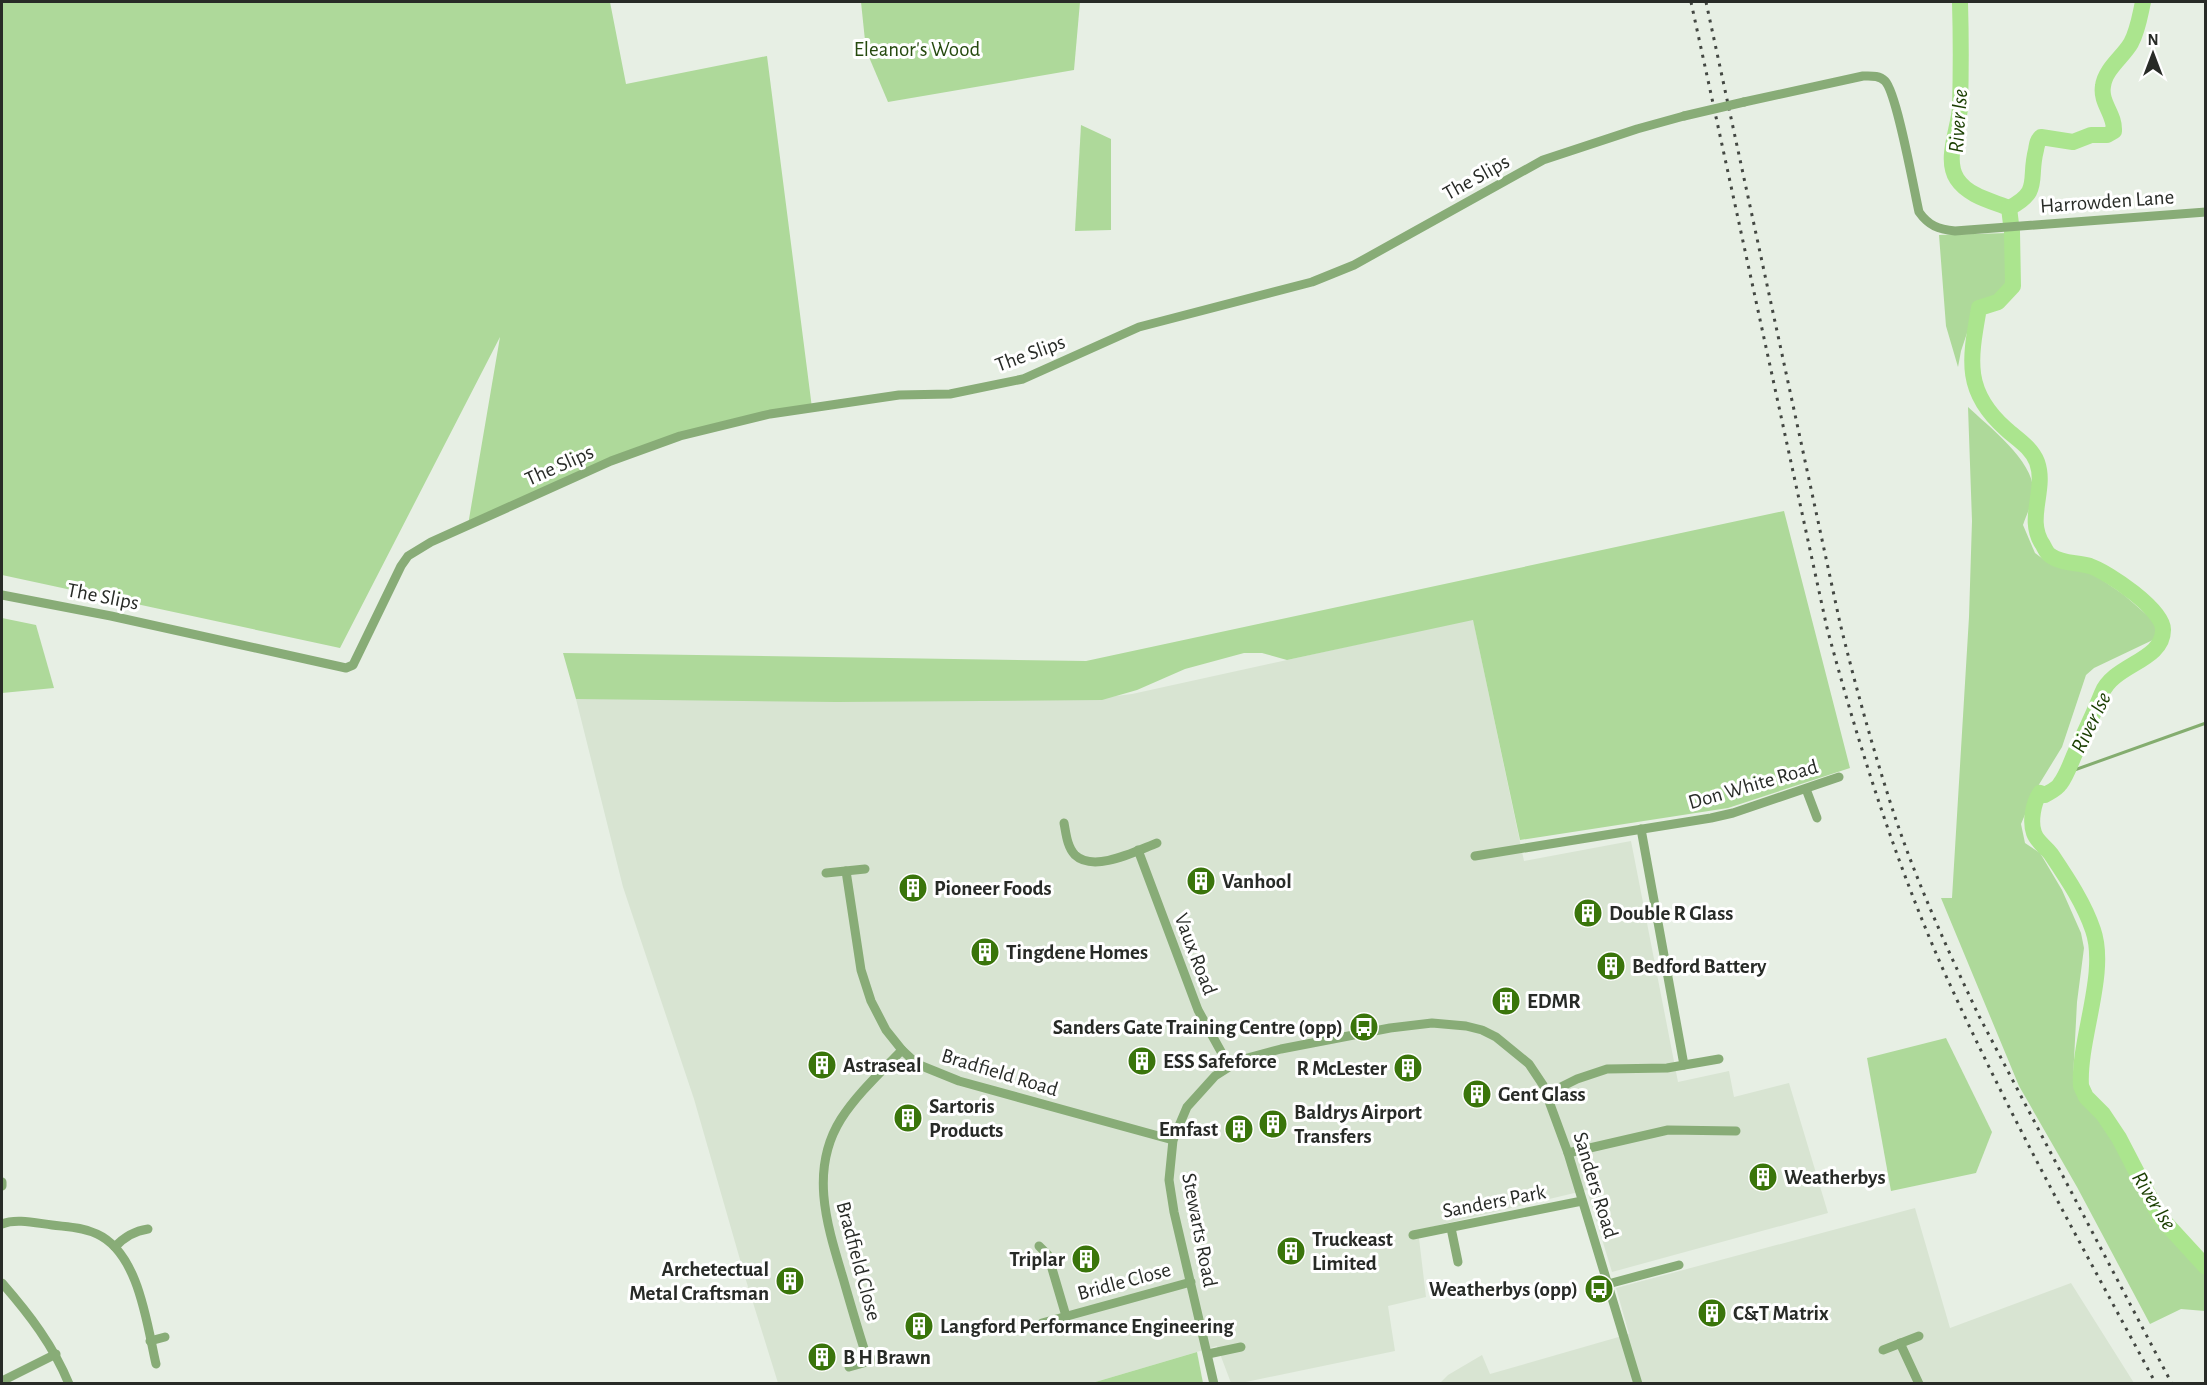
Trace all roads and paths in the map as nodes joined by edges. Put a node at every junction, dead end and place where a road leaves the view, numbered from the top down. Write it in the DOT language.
graph roads {
  1 [pos="2205,212"];
  2 [pos="2007,227"];
  3 [pos="2,595"];
  4 [pos="1839,777"];
  5 [pos="1806,789"];
  6 [pos="1817,818"];
  7 [pos="1064,823"];
  8 [pos="1641,829"];
  9 [pos="1157,843"];
  10 [pos="1138,850"];
  11 [pos="1475,856"];
  12 [pos="865,868"];
  13 [pos="846,871"];
  14 [pos="826,873"];
  15 [pos="902,1050"];
  16 [pos="1719,1059"];
  17 [pos="1684,1065"];
  18 [pos="1229,1066"];
  19 [pos="1547,1094"];
  20 [pos="1736,1131"];
  21 [pos="1173,1140"];
  22 [pos="1568,1153"];
  23 [pos="1582,1201"];
  24 [pos="2,1224"];
  25 [pos="1451,1228"];
  26 [pos="148,1229"];
  27 [pos="1413,1235"];
  28 [pos="1039,1246"];
  29 [pos="115,1247"];
  30 [pos="1458,1262"];
  31 [pos="1679,1265"];
  32 [pos="1191,1282"];
  33 [pos="2,1283"];
  34 [pos="1608,1284"];
  35 [pos="1066,1316"];
  36 [pos="1042,1323"];
  37 [pos="1919,1336"];
  38 [pos="165,1337"];
  39 [pos="150,1341"];
  40 [pos="1900,1343"];
  41 [pos="1241,1347"];
  42 [pos="1883,1350"];
  43 [pos="56,1354"];
  44 [pos="1208,1354"];
  45 [pos="885,1357"];
  46 [pos="868,1361"];
  47 [pos="156,1364"];
  48 [pos="849,1367"];
  49 [pos="2,1381"];
  50 [pos="69,1383"];
  51 [pos="1214,1383"];
  52 [pos="1638,1383"];
  53 [pos="1919,1383"];
  1 -- 2 [label="street, Harrowden Lane"];
  2 -- 3 [label="street, The Slips, bridge"];
  4 -- 5 [label="street, Don White Road"];
  5 -- 6 [label="street"];
  5 -- 8 [label="street, Don White Road"];
  7 -- 10 [label="street"];
  8 -- 11 [label="street, Don White Road"];
  8 -- 17 [label="street"];
  9 -- 10 [label="street"];
  10 -- 18 [label="street, Vaux Road"];
  12 -- 13 [label="street"];
  13 -- 14 [label="street"];
  13 -- 15 [label="street, Bradfield Road"];
  15 -- 21 [label="street, Bradfield Road"];
  15 -- 46 [label="street, Bradfield Close"];
  16 -- 17 [label="street"];
  17 -- 19 [label="street"];
  18 -- 19 [label="street, Sanders Road"];
  18 -- 21 [label="street, Stewarts Road"];
  19 -- 22 [label="street, Sanders Road"];
  20 -- 22 [label="street"];
  21 -- 32 [label="street, Stewarts Road"];
  22 -- 23 [label="street, Sanders Road"];
  23 -- 25 [label="street, Sanders Park"];
  23 -- 34 [label="street, Sanders Road"];
  24 -- 29 [label="street"];
  25 -- 27 [label="street, Sanders Park"];
  25 -- 30 [label="street"];
  26 -- 29 [label="street"];
  28 -- 35 [label="street, Bridle Close"];
  29 -- 39 [label="street"];
  31 -- 34 [label="street"];
  32 -- 35 [label="street, Bridle Close"];
  32 -- 44 [label="street, Stewarts Road"];
  33 -- 43 [label="street"];
  34 -- 52 [label="street, Sanders Road"];
  35 -- 36 [label="street, Bridle Close"];
  37 -- 40 [label="street"];
  38 -- 39 [label="street"];
  39 -- 47 [label="street"];
  40 -- 42 [label="street"];
  40 -- 53 [label="street"];
  41 -- 44 [label="street"];
  43 -- 49 [label="street"];
  43 -- 50 [label="street"];
  44 -- 51 [label="street, Stewarts Road"];
  45 -- 46 [label="street"];
  46 -- 48 [label="street"];
}
